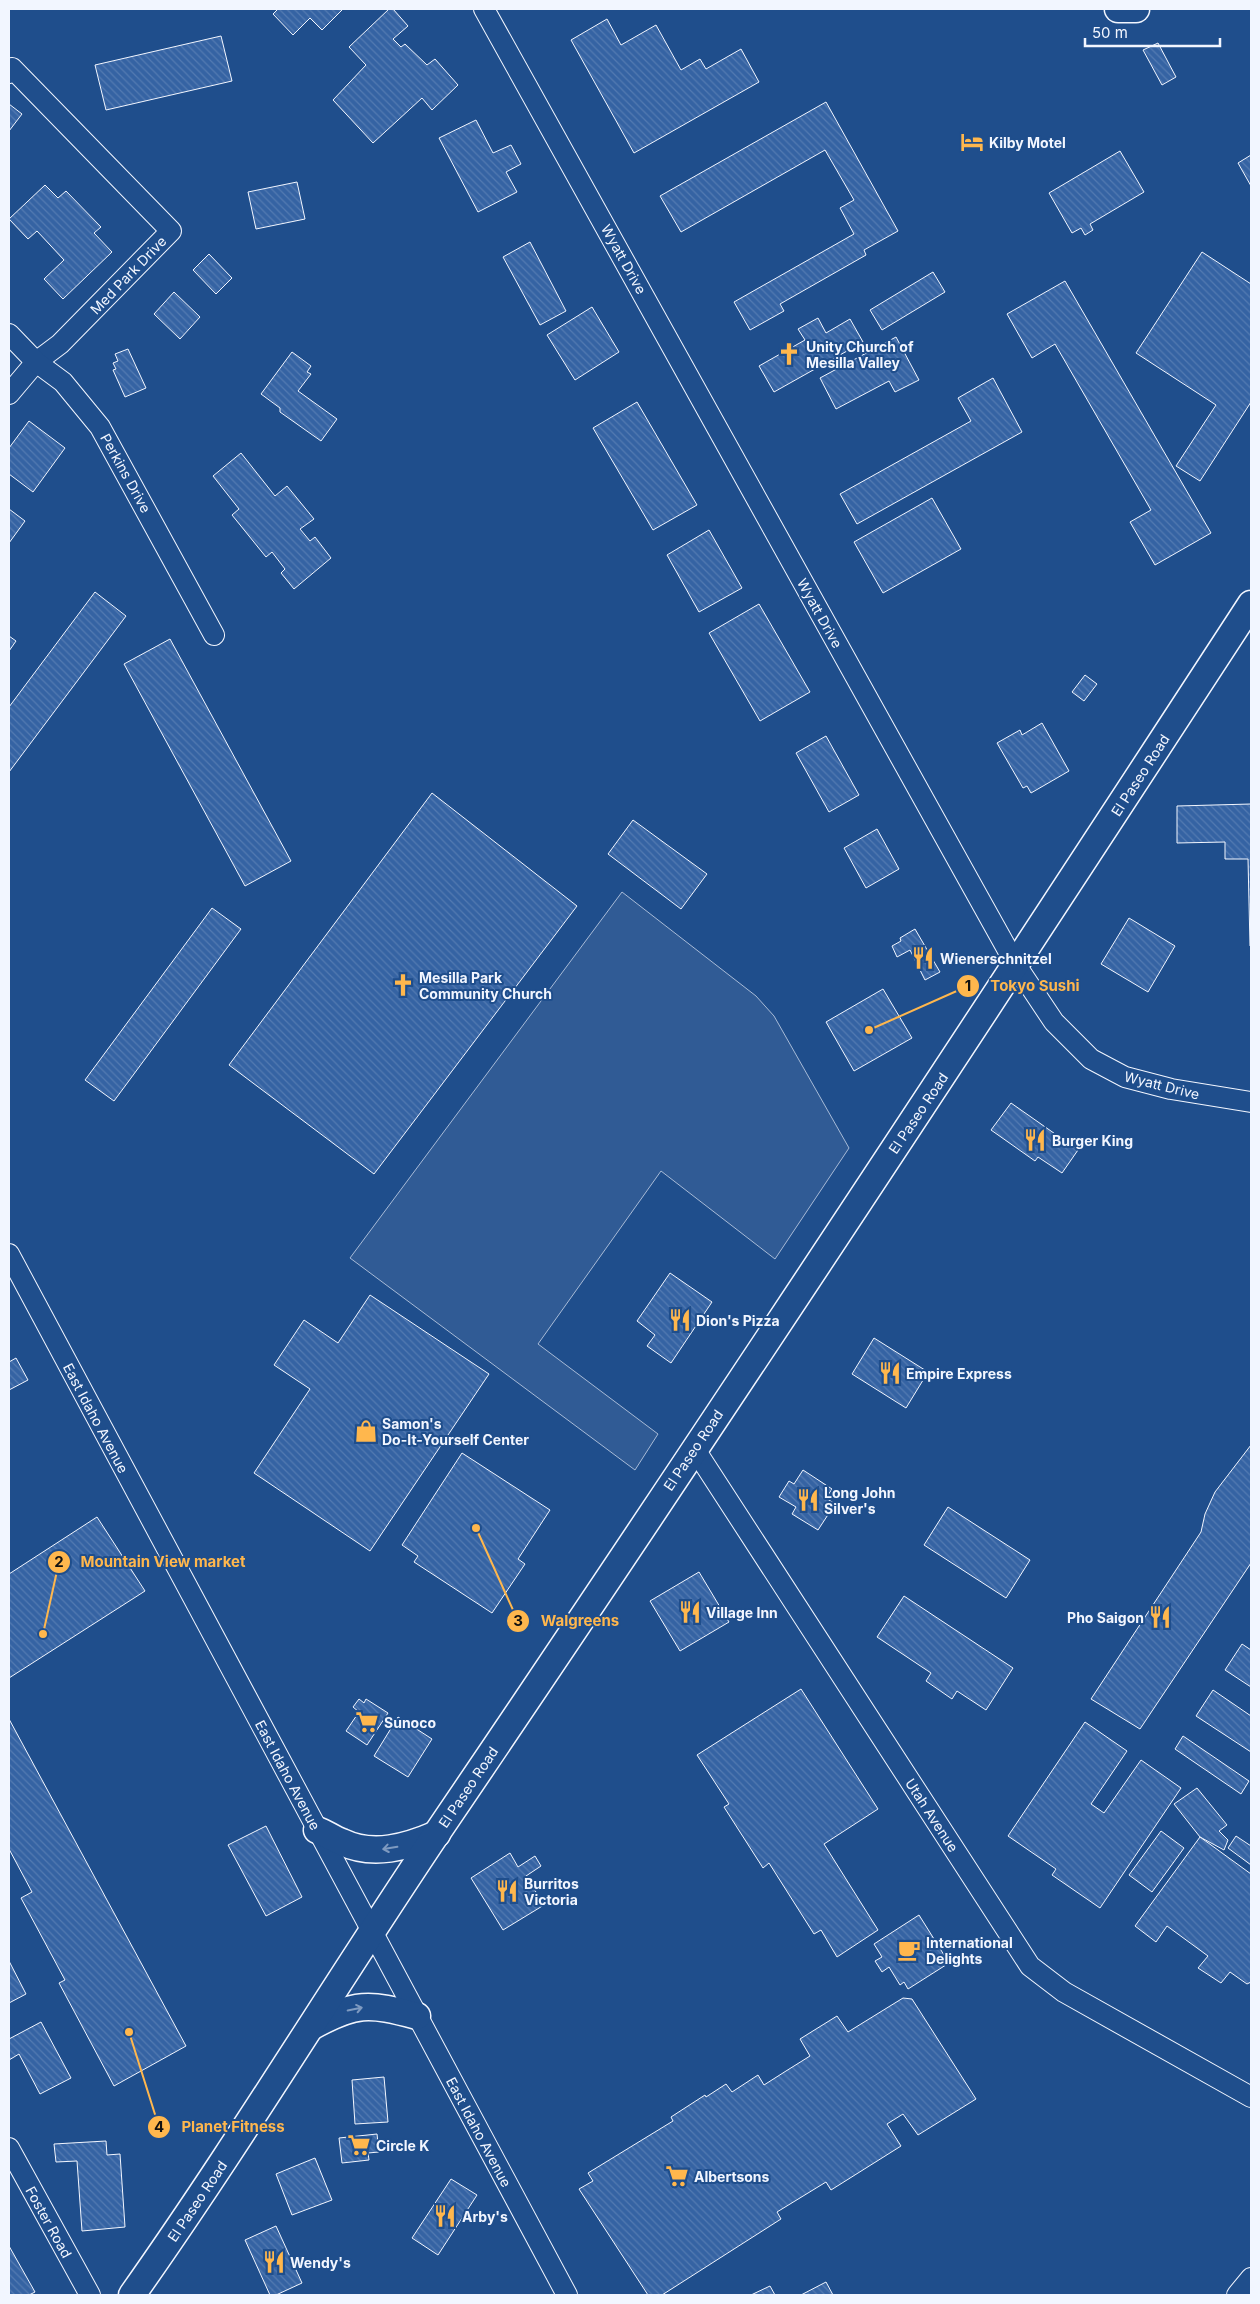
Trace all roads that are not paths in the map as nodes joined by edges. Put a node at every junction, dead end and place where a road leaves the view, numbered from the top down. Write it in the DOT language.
graph roads {
  1 [pos="1118,9"];
  2 [pos="1136,9"];
  3 [pos="486,10"];
  4 [pos="10,71"];
  5 [pos="9,334"];
  6 [pos="36,362"];
  7 [pos="9,394"];
  8 [pos="1251,604"];
  9 [pos="214,635"];
  10 [pos="1016,965"];
  11 [pos="1251,1102"];
  12 [pos="9,1256"];
  13 [pos="694,1448"];
  14 [pos="317,1830"];
  15 [pos="437,1834"];
  16 [pos="372,1932"];
  17 [pos="417,2016"];
  18 [pos="310,2028"];
  19 [pos="1251,2098"];
  20 [pos="9,2148"];
  21 [pos="1251,2278"];
  22 [pos="90,2295"];
  23 [pos="132,2295"];
  24 [pos="566,2295"];
  25 [pos="1237,2295"];
  1 -- 2 [label="main road"];
  3 -- 10 [label="street, Wyatt Drive"];
  4 -- 6 [label="street, Med Park Drive"];
  5 -- 6 [label="street, Perkins Drive"];
  6 -- 7 [label="street, Med Park Drive"];
  6 -- 9 [label="street, Perkins Drive"];
  8 -- 10 [label="main road, El Paseo Road"];
  10 -- 11 [label="street, Wyatt Drive"];
  10 -- 13 [label="main road, El Paseo Road"];
  12 -- 14 [label="street, East Idaho Avenue"];
  13 -- 15 [label="main road, El Paseo Road"];
  13 -- 19 [label="street, Utah Avenue"];
  15 -- 14 [label="main road, one-way"];
  14 -- 16 [label="street, East Idaho Avenue"];
  15 -- 16 [label="main road, El Paseo Road"];
  16 -- 17 [label="street, East Idaho Avenue"];
  16 -- 18 [label="main road, El Paseo Road"];
  18 -- 17 [label="main road, one-way"];
  17 -- 24 [label="street, East Idaho Avenue"];
  18 -- 23 [label="main road, El Paseo Road"];
  20 -- 22 [label="street, Foster Road"];
  21 -- 25 [label="street"];
}
